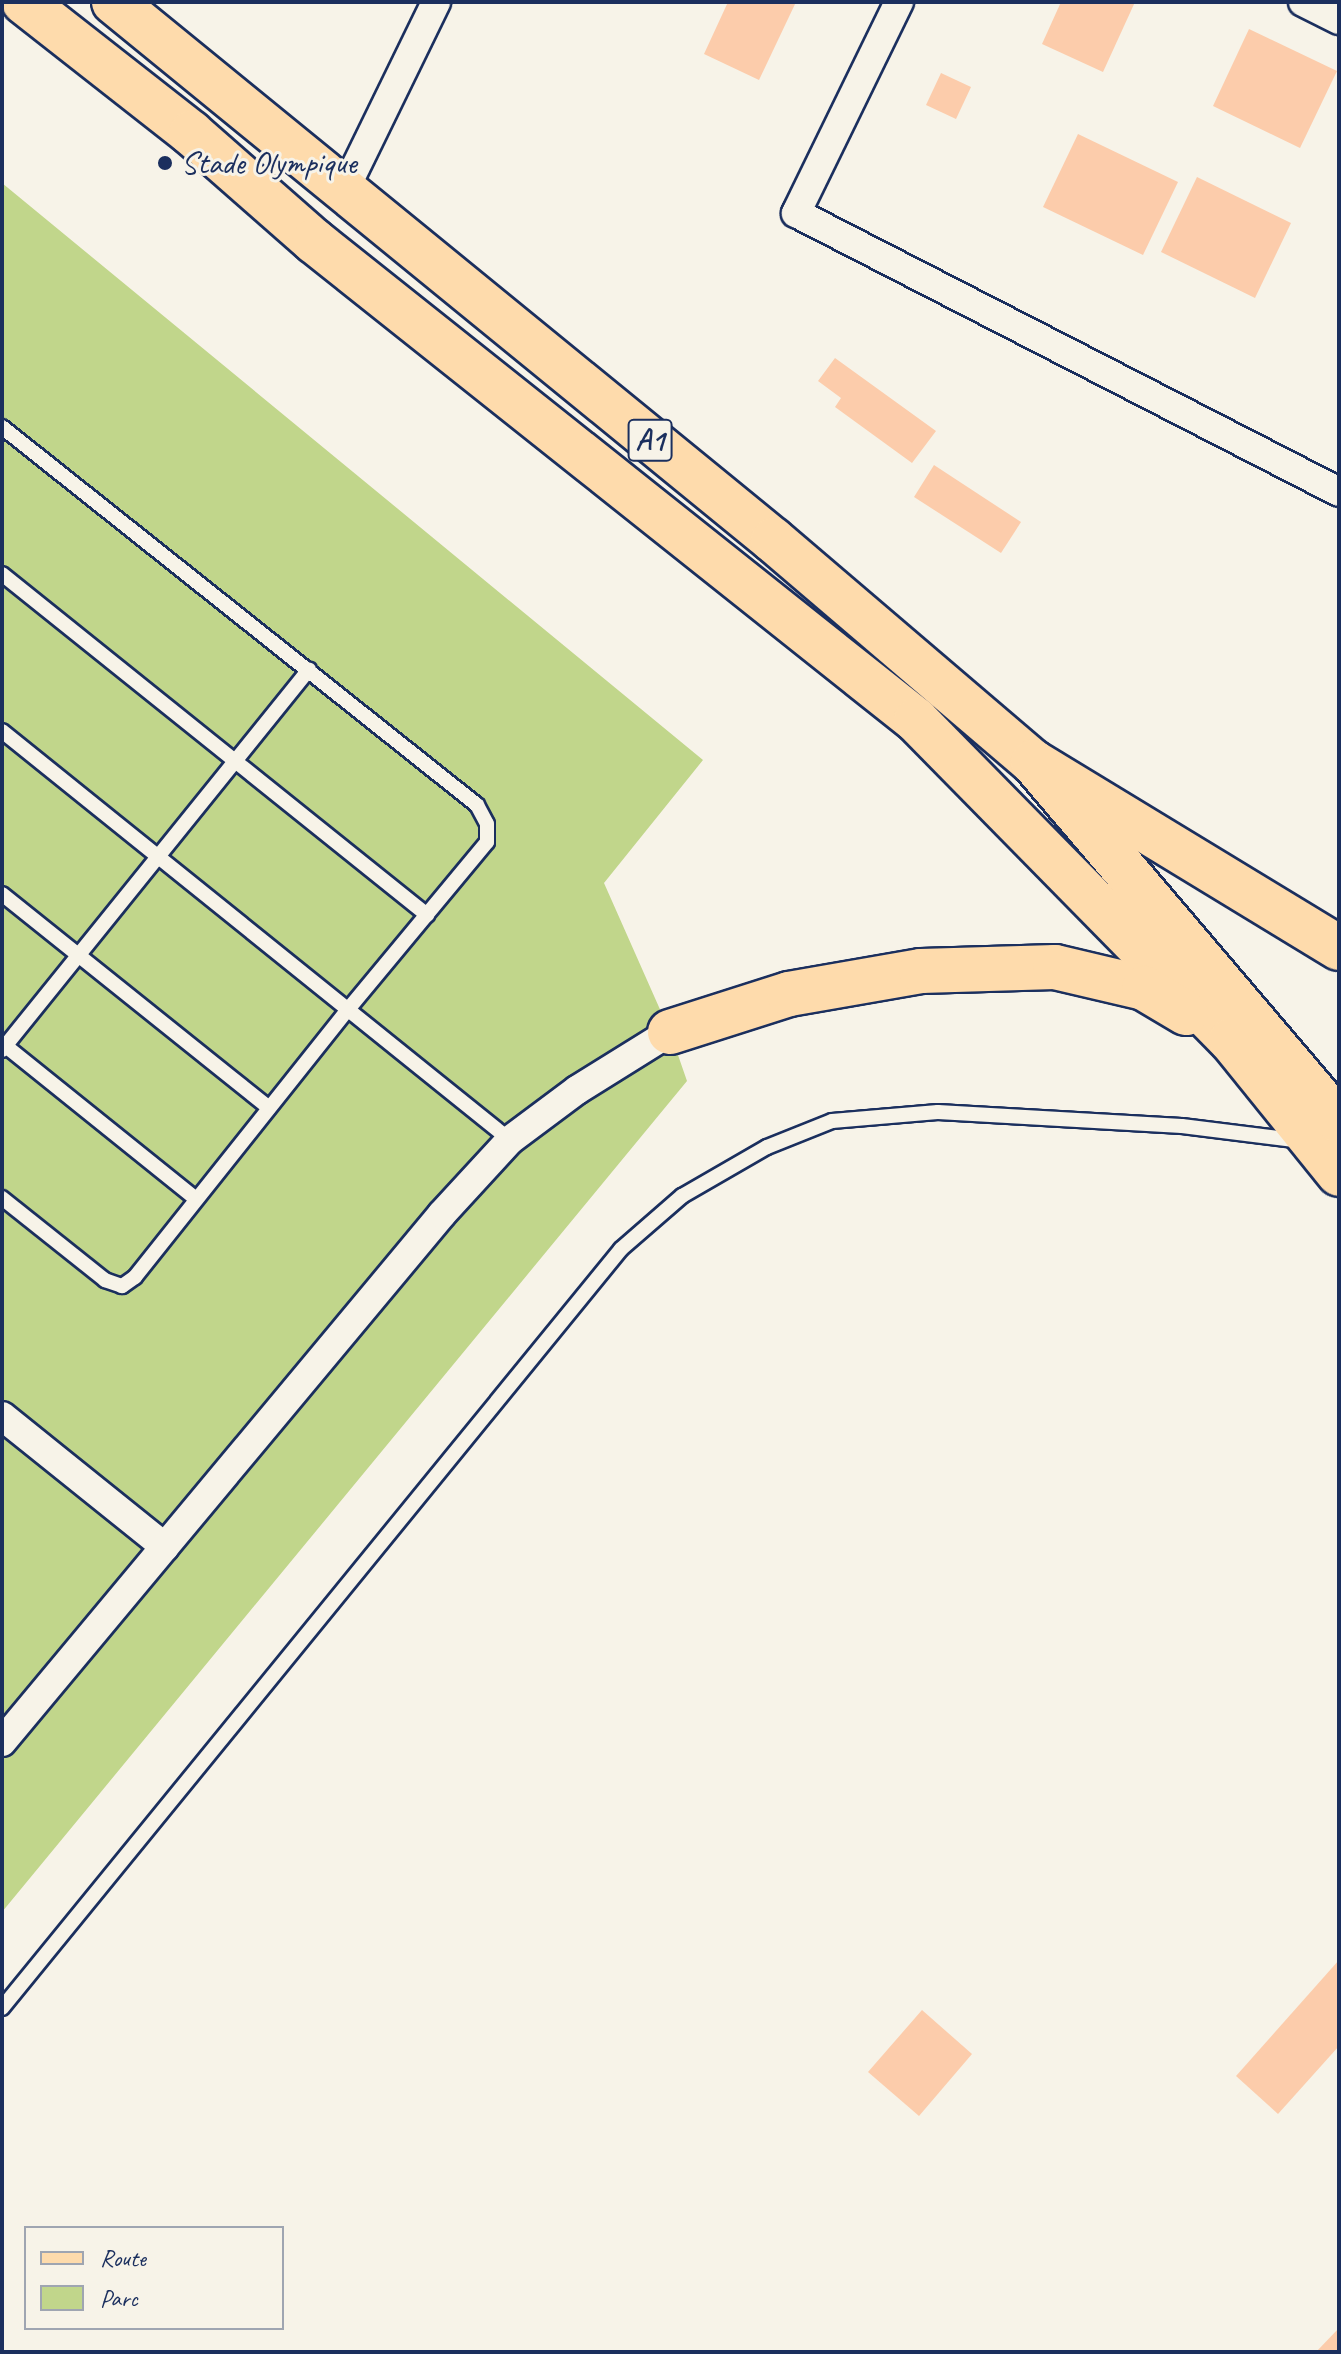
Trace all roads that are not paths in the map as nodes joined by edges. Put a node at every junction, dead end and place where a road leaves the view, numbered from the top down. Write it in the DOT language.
graph roads {
  1 [pos="24,2"];
  2 [pos="114,2"];
  3 [pos="436,2"];
  4 [pos="899,2"];
  5 [pos="1303,2"];
  6 [pos="1339,20"];
  7 [pos="344,191"];
  8 [pos="4,433"];
  9 [pos="1339,492"];
  10 [pos="2,574"];
  11 [pos="309,670"];
  12 [pos="2,731"];
  13 [pos="236,762"];
  14 [pos="1033,762"];
  15 [pos="159,856"];
  16 [pos="2,894"];
  17 [pos="427,915"];
  18 [pos="1339,948"];
  19 [pos="79,955"];
  20 [pos="349,1008"];
  21 [pos="670,1032"];
  22 [pos="1231,1040"];
  23 [pos="3,1046"];
  24 [pos="269,1108"];
  25 [pos="510,1140"];
  26 [pos="1331,1146"];
  27 [pos="2,1198"];
  28 [pos="196,1199"];
  29 [pos="2,1416"];
  30 [pos="165,1547"];
  31 [pos="2,1742"];
  32 [pos="2,2008"];
  1 -- 22 [label="main road, A1"];
  2 -- 7 [label="main road, A1"];
  3 -- 7 [label="street"];
  4 -- 9 [label="street"];
  5 -- 6 [label="street"];
  7 -- 14 [label="main road, A1"];
  8 -- 11 [label="lane"];
  10 -- 13 [label="lane"];
  11 -- 13 [label="lane"];
  11 -- 17 [label="lane"];
  12 -- 15 [label="lane"];
  13 -- 15 [label="lane"];
  13 -- 17 [label="lane"];
  14 -- 18 [label="main road, A1"];
  14 -- 26 [label="main road"];
  15 -- 19 [label="lane"];
  15 -- 20 [label="lane"];
  16 -- 19 [label="lane"];
  17 -- 20 [label="lane"];
  19 -- 23 [label="lane"];
  19 -- 24 [label="lane"];
  20 -- 24 [label="lane"];
  20 -- 25 [label="lane"];
  21 -- 22 [label="main road"];
  21 -- 25 [label="street"];
  22 -- 26 [label="main road"];
  23 -- 28 [label="lane"];
  24 -- 28 [label="lane"];
  25 -- 30 [label="street"];
  26 -- 32 [label="lane"];
  27 -- 28 [label="lane"];
  29 -- 30 [label="street"];
  30 -- 31 [label="street"];
}
